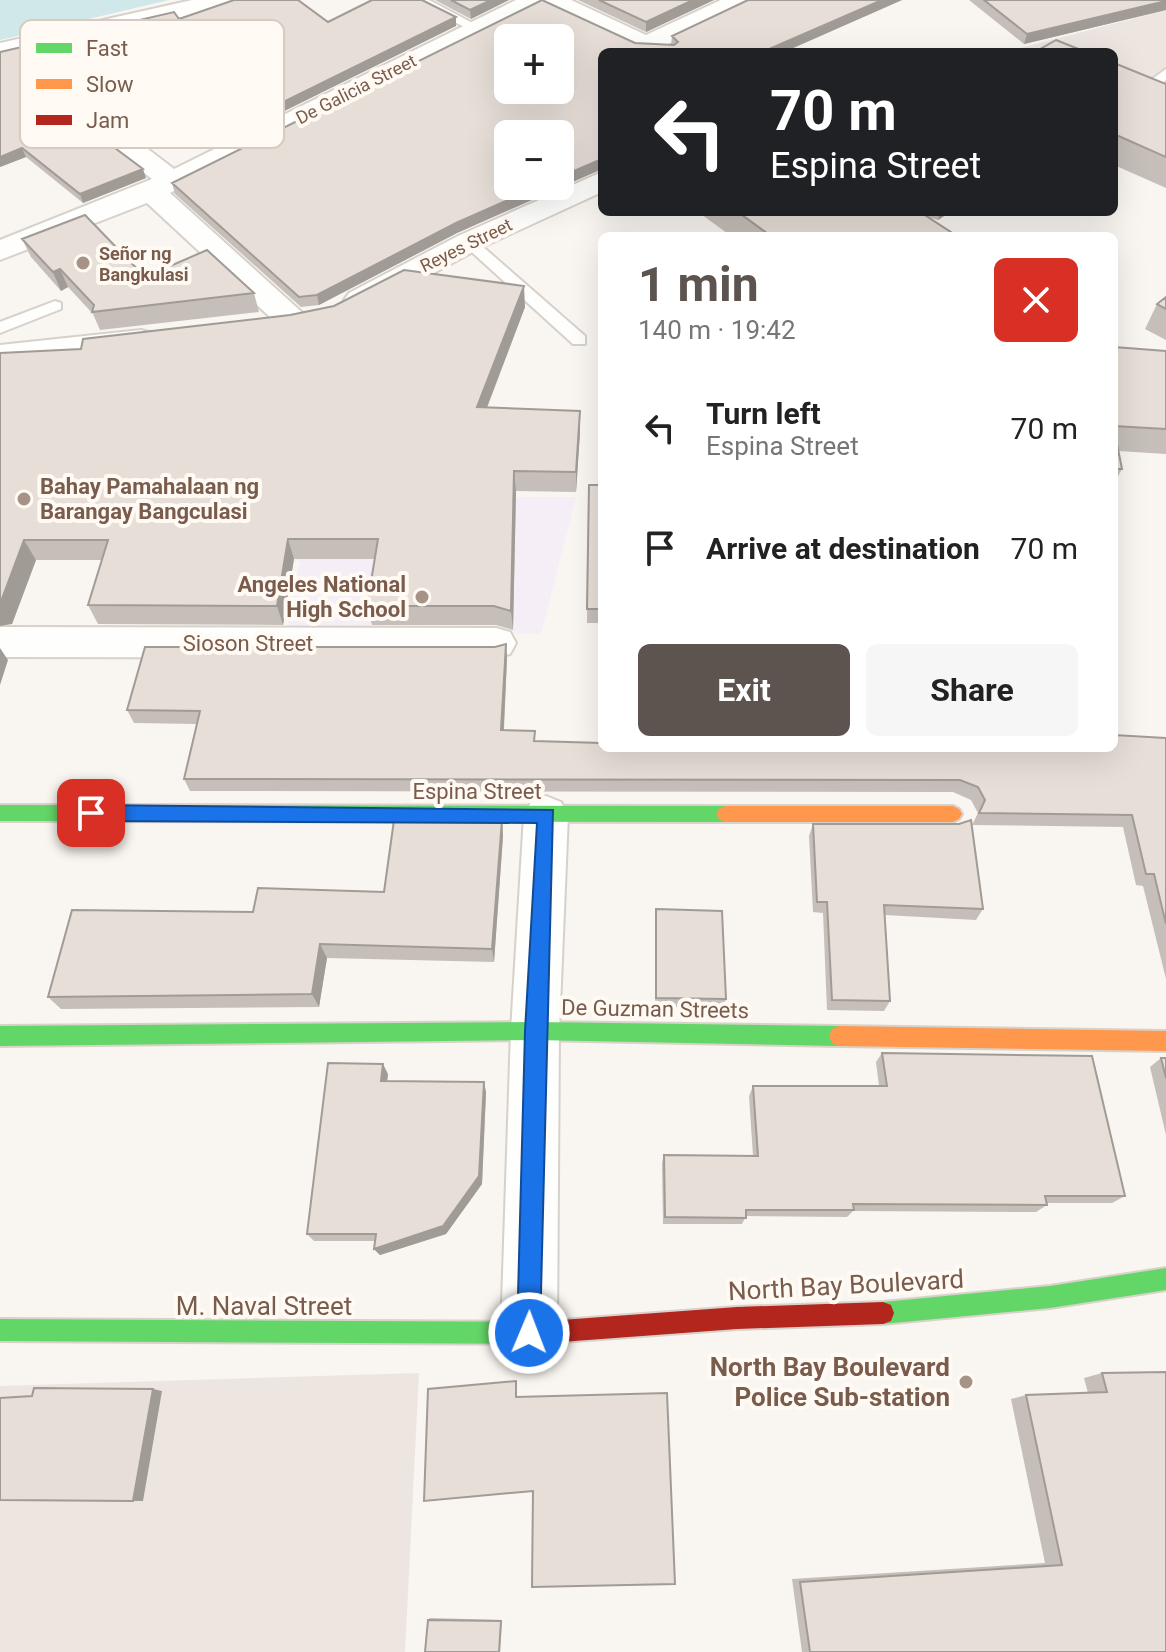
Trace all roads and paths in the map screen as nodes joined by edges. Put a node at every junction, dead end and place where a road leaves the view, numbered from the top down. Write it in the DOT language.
graph roads {
  1 [pos="225,0"];
  2 [pos="419,0"];
  3 [pos="535,0"];
  4 [pos="551,0"];
  5 [pos="741,0"];
  6 [pos="137,20"];
  7 [pos="474,27"];
  8 [pos="20,46"];
  9 [pos="644,48"];
  10 [pos="652,48"];
  11 [pos="0,51"];
  12 [pos="1166,73"];
  13 [pos="1153,85"];
  14 [pos="284,124"];
  15 [pos="123,148"];
  16 [pos="237,148"];
  17 [pos="598,183"];
  18 [pos="162,186"];
  19 [pos="469,242"];
  20 [pos="0,251"];
  21 [pos="55,306"];
  22 [pos="295,323"];
  23 [pos="0,328"];
  24 [pos="248,328"];
  25 [pos="171,336"];
  26 [pos="579,340"];
  27 [pos="0,356"];
  28 [pos="0,642"];
  29 [pos="496,643"];
  30 [pos="0,813"];
  31 [pos="953,814"];
  32 [pos="546,815"];
  33 [pos="535,1031"];
  34 [pos="0,1036"];
  35 [pos="1166,1041"];
  36 [pos="1166,1279"];
  37 [pos="0,1330"];
  38 [pos="529,1333"];
  1 -- 6 [label="street"];
  2 -- 7 [label="lane"];
  3 -- 7 [label="street, De Galicia Street"];
  4 -- 9 [label="street"];
  5 -- 10 [label="street"];
  7 -- 14 [label="street, De Galicia Street"];
  8 -- 11 [label="street"];
  12 -- 13 [label="lane"];
  15 -- 18 [label="street"];
  16 -- 18 [label="street, De Galicia Street"];
  17 -- 19 [label="street, Reyes Street"];
  18 -- 20 [label="street, De Galicia Street"];
  18 -- 22 [label="street"];
  19 -- 22 [label="street, Reyes Street"];
  19 -- 26 [label="lane"];
  21 -- 23 [label="lane"];
  22 -- 24 [label="street, Reyes Street"];
  25 -- 27 [label="street"];
  28 -- 29 [label="street, Sioson Street"];
  30 -- 32 [label="street, Espina Street"];
  31 -- 32 [label="street, Espina Street"];
  32 -- 33 [label="street"];
  33 -- 34 [label="street, De Guzman Streets"];
  33 -- 35 [label="street, De Guzman Streets"];
  33 -- 38 [label="street"];
  36 -- 38 [label="street, North Bay Boulevard"];
  37 -- 38 [label="street, M. Naval Street"];
}
